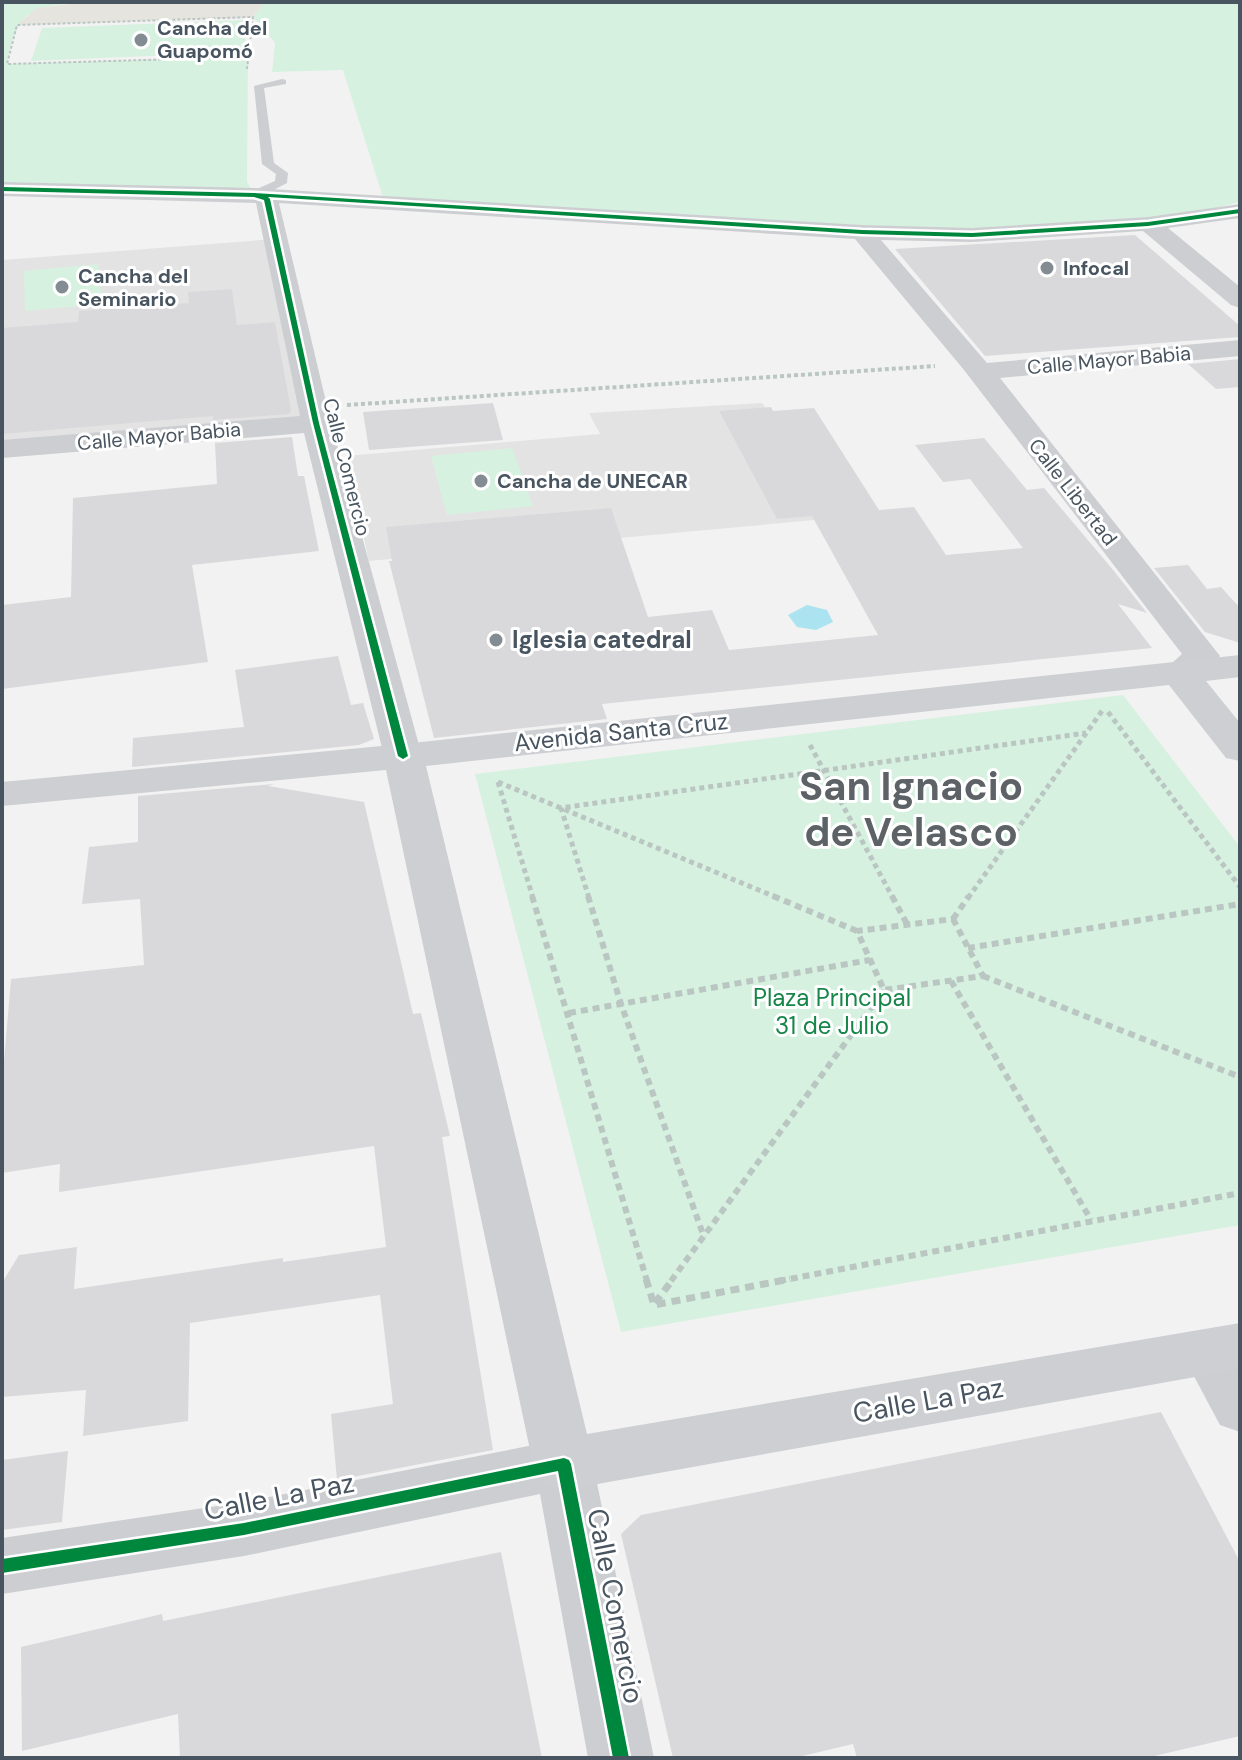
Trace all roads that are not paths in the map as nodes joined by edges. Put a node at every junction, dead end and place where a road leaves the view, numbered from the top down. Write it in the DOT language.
graph roads {
  1 [pos="282,82"];
  2 [pos="2,189"];
  3 [pos="254,195"];
  4 [pos="1240,211"];
  5 [pos="1148,224"];
  6 [pos="862,232"];
  7 [pos="1240,300"];
  8 [pos="1240,348"];
  9 [pos="976,368"];
  10 [pos="315,415"];
  11 [pos="2,449"];
  12 [pos="1240,666"];
  13 [pos="1179,673"];
  14 [pos="1240,749"];
  15 [pos="403,756"];
  16 [pos="2,794"];
  17 [pos="1224,1349"];
  18 [pos="1240,1408"];
  19 [pos="564,1464"];
  20 [pos="2,1566"];
  21 [pos="621,1758"];
  1 -- 3 [label="lane"];
  2 -- 3 [label="street"];
  3 -- 6 [label="street"];
  3 -- 10 [label="street, Calle Comercio"];
  4 -- 5 [label="street"];
  5 -- 6 [label="street"];
  5 -- 7 [label="street"];
  6 -- 9 [label="street, Calle Libertad"];
  8 -- 9 [label="street, Calle Mayor Babia"];
  9 -- 13 [label="street, Calle Libertad"];
  10 -- 11 [label="street, Calle Mayor Babia"];
  10 -- 15 [label="street, Calle Comercio"];
  12 -- 13 [label="main road, Avenida Santa Cruz"];
  13 -- 14 [label="main road"];
  13 -- 15 [label="main road, Avenida Santa Cruz"];
  15 -- 16 [label="main road, Avenida Santa Cruz"];
  15 -- 19 [label="main road, Calle Comercio"];
  17 -- 18 [label="street"];
  17 -- 19 [label="main road, Calle La Paz"];
  19 -- 20 [label="street, Calle La Paz"];
  19 -- 21 [label="street, Calle Comercio"];
}
